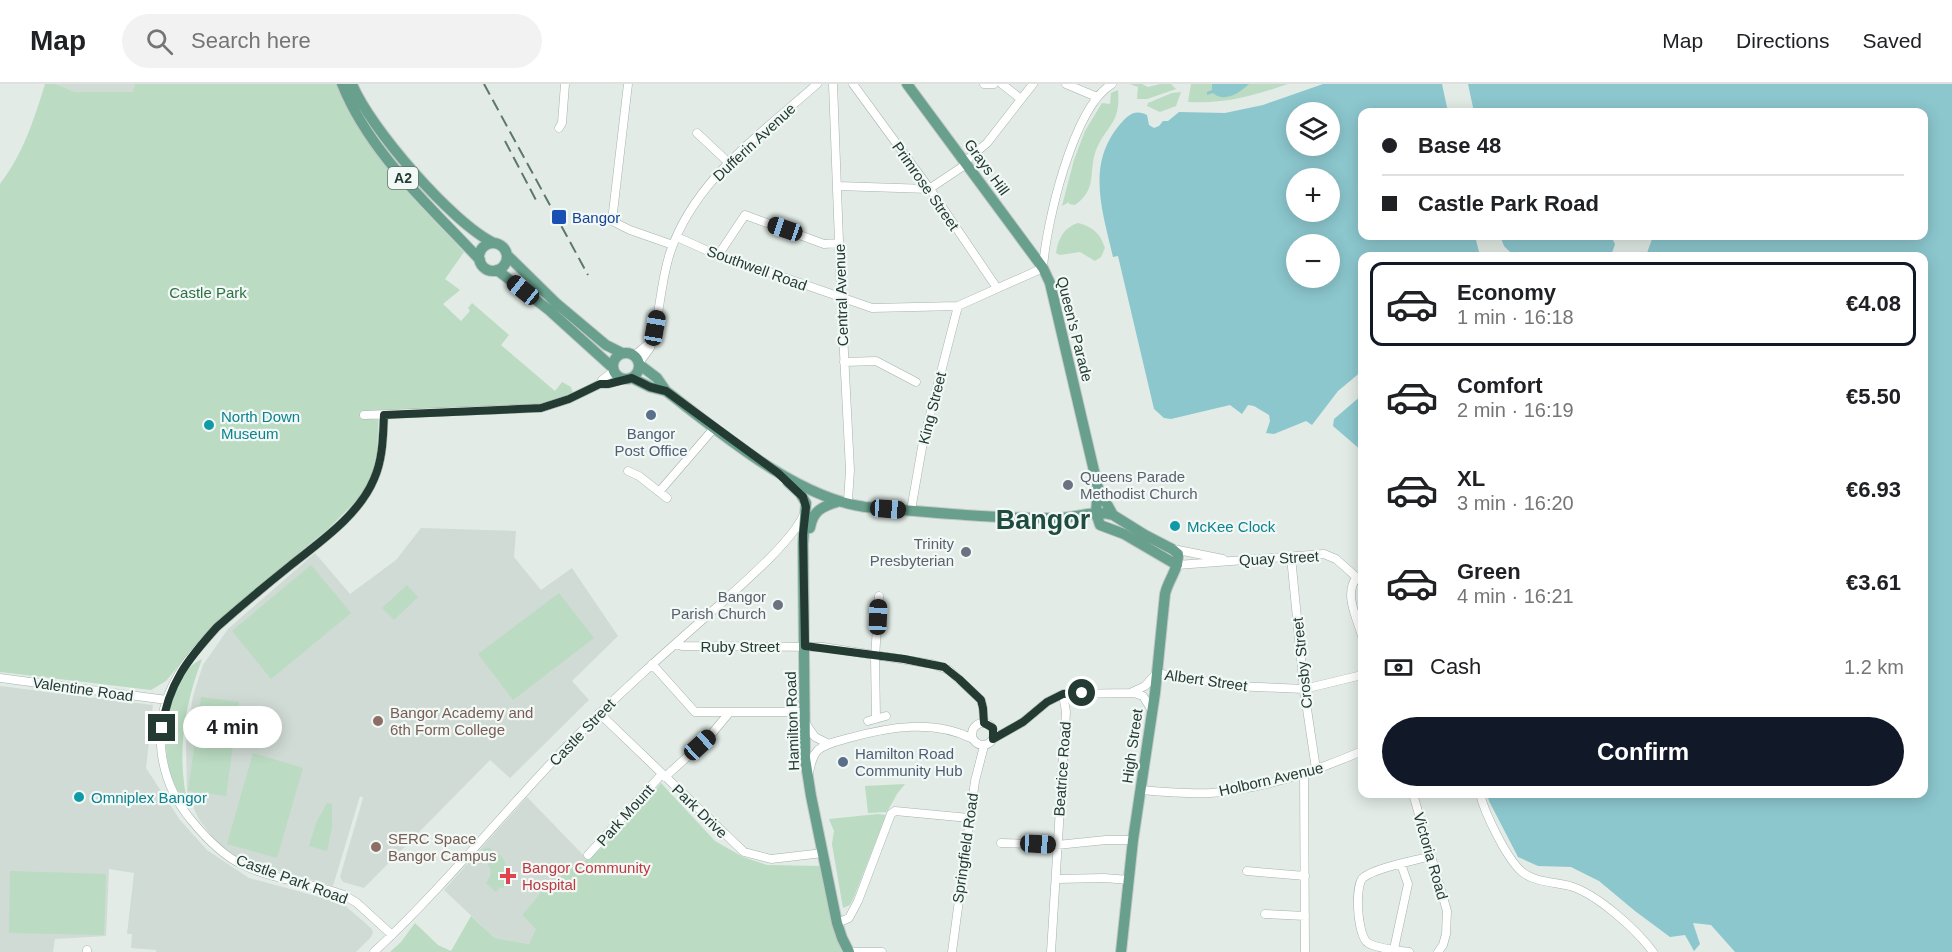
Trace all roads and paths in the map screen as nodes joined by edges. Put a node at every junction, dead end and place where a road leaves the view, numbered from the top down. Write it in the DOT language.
graph roads {
  1 [pos="342,84"];
  2 [pos="352,84"];
  3 [pos="565,84"];
  4 [pos="628,84"];
  5 [pos="817,84"];
  6 [pos="832,84"];
  7 [pos="853,84"];
  8 [pos="908,84"];
  9 [pos="984,84"];
  10 [pos="994,84"];
  11 [pos="1002,84"];
  12 [pos="1034,84"];
  13 [pos="1066,84"];
  14 [pos="1112,84"];
  15 [pos="1097,97"];
  16 [pos="1021,99"];
  17 [pos="559,128"];
  18 [pos="697,133"];
  19 [pos="729,163"];
  20 [pos="966,163"];
  21 [pos="837,186"];
  22 [pos="929,189"];
  23 [pos="675,241"];
  24 [pos="494,243"];
  25 [pos="839,243"];
  26 [pos="719,254"];
  27 [pos="507,255"];
  28 [pos="480,260"];
  29 [pos="1043,268"];
  30 [pos="497,270"];
  31 [pos="997,288"];
  32 [pos="841,298"];
  33 [pos="958,306"];
  34 [pos="622,353"];
  35 [pos="638,361"];
  36 [pos="844,362"];
  37 [pos="614,369"];
  38 [pos="629,378"];
  39 [pos="916,382"];
  40 [pos="600,384"];
  41 [pos="666,391"];
  42 [pos="364,415"];
  43 [pos="384,415"];
  44 [pos="715,427"];
  45 [pos="628,471"];
  46 [pos="778,473"];
  47 [pos="1098,488"];
  48 [pos="659,492"];
  49 [pos="667,498"];
  50 [pos="841,503"];
  51 [pos="806,507"];
  52 [pos="911,510"];
  53 [pos="1096,513"];
  54 [pos="1113,515"];
  55 [pos="786,541"];
  56 [pos="803,549"];
  57 [pos="1172,549"];
  58 [pos="1291,556"];
  59 [pos="1230,561"];
  60 [pos="1178,566"];
  61 [pos="1358,579"];
  62 [pos="1358,581"];
  63 [pos="879,596"];
  64 [pos="1358,623"];
  65 [pos="676,644"];
  66 [pos="805,646"];
  67 [pos="876,655"];
  68 [pos="652,664"];
  69 [pos="1155,674"];
  70 [pos="1358,676"];
  71 [pos="0,678"];
  72 [pos="1304,689"];
  73 [pos="1129,693"];
  74 [pos="1063,694"];
  75 [pos="167,700"];
  76 [pos="1152,709"];
  77 [pos="729,713"];
  78 [pos="599,714"];
  79 [pos="886,716"];
  80 [pos="806,718"];
  81 [pos="984,723"];
  82 [pos="973,739"];
  83 [pos="993,739"];
  84 [pos="829,744"];
  85 [pos="984,746"];
  86 [pos="1358,753"];
  87 [pos="1316,769"];
  88 [pos="808,772"];
  89 [pos="1304,773"];
  90 [pos="663,776"];
  91 [pos="1141,790"];
  92 [pos="1414,798"];
  93 [pos="1482,798"];
  94 [pos="969,818"];
  95 [pos="1133,840"];
  96 [pos="1001,843"];
  97 [pos="1057,845"];
  98 [pos="823,854"];
  99 [pos="588,855"];
  100 [pos="1431,856"];
  101 [pos="1401,864"];
  102 [pos="1247,871"];
  103 [pos="1305,876"];
  104 [pos="1056,879"];
  105 [pos="1129,880"];
  106 [pos="1265,914"];
  107 [pos="1305,916"];
  108 [pos="837,923"];
  109 [pos="392,935"];
  110 [pos="1395,949"];
  111 [pos="374,952"];
  112 [pos="849,952"];
  113 [pos="855,952"];
  114 [pos="882,952"];
  115 [pos="952,952"];
  116 [pos="1051,952"];
  117 [pos="1121,952"];
  118 [pos="1305,952"];
  119 [pos="1409,952"];
  120 [pos="1438,952"];
  121 [pos="1653,952"];
  1 -- 28 [label="main road, A2"];
  2 -- 24 [label="main road, A2"];
  3 -- 17 [label="street"];
  4 -- 23 [label="street, Southwell Road"];
  5 -- 19 [label="street, Dufferin Avenue"];
  6 -- 21 [label="street, Central Avenue"];
  7 -- 22 [label="street, Primrose Street"];
  8 -- 20 [label="main road, Grays Hill"];
  9 -- 10 [label="street"];
  11 -- 16 [label="street"];
  12 -- 16 [label="street"];
  13 -- 15 [label="street"];
  14 -- 15 [label="street, Queen's Parade"];
  15 -- 29 [label="street, Queen's Parade"];
  16 -- 20 [label="street"];
  18 -- 19 [label="street"];
  19 -- 23 [label="street, Dufferin Avenue"];
  20 -- 22 [label="street"];
  20 -- 29 [label="main road, Grays Hill"];
  21 -- 22 [label="street"];
  21 -- 25 [label="street, Central Avenue"];
  22 -- 31 [label="street, Primrose Street"];
  23 -- 26 [label="street, Southwell Road"];
  23 -- 35 [label="street, Dufferin Avenue"];
  24 -- 27 [label="main road, A2"];
  24 -- 28 [label="main road"];
  25 -- 26 [label="street"];
  25 -- 32 [label="street, Central Avenue"];
  26 -- 32 [label="street, Southwell Road"];
  27 -- 30 [label="main road"];
  27 -- 34 [label="main road, A2"];
  28 -- 30 [label="main road, A2"];
  29 -- 31 [label="street, Southwell Road"];
  29 -- 47 [label="main road, Queen's Parade"];
  30 -- 37 [label="main road, A2"];
  31 -- 33 [label="street, Southwell Road"];
  32 -- 33 [label="street, Southwell Road"];
  32 -- 36 [label="street, Central Avenue"];
  33 -- 52 [label="street, King Street"];
  34 -- 35 [label="main road, A2"];
  34 -- 37 [label="main road"];
  35 -- 38 [label="main road"];
  35 -- 41 [label="main road, A2"];
  36 -- 39 [label="street"];
  36 -- 50 [label="street, Central Avenue"];
  37 -- 38 [label="main road, A2"];
  37 -- 40 [label="street"];
  38 -- 40 [label="street"];
  38 -- 41 [label="main road, A2"];
  40 -- 43 [label="street"];
  41 -- 44 [label="main road, A2"];
  42 -- 43 [label="street"];
  43 -- 75 [label="street, Castle Park Road"];
  44 -- 46 [label="main road, A2"];
  44 -- 48 [label="street"];
  45 -- 48 [label="street"];
  46 -- 50 [label="main road, A2"];
  46 -- 51 [label="main road"];
  47 -- 53 [label="main road"];
  47 -- 54 [label="main road"];
  48 -- 49 [label="street"];
  50 -- 52 [label="main road, A2"];
  50 -- 56 [label="main road, Hamilton Road"];
  51 -- 55 [label="street, Castle Street"];
  51 -- 56 [label="main road, Hamilton Road"];
  52 -- 53 [label="main road, A2"];
  53 -- 54 [label="main road, A2"];
  53 -- 60 [label="main road"];
  54 -- 57 [label="main road"];
  55 -- 56 [label="street"];
  55 -- 65 [label="street, Castle Street"];
  56 -- 66 [label="main road, Hamilton Road"];
  57 -- 59 [label="street"];
  57 -- 60 [label="main road"];
  58 -- 59 [label="street, Quay Street"];
  58 -- 61 [label="street, Quay Street"];
  58 -- 72 [label="street, Crosby Street"];
  59 -- 60 [label="street, Quay Street"];
  60 -- 69 [label="main road, High Street"];
  62 -- 64 [label="street"];
  63 -- 67 [label="street"];
  65 -- 66 [label="street, Ruby Street"];
  65 -- 68 [label="street, Castle Street"];
  66 -- 67 [label="street, Ruby Street"];
  66 -- 80 [label="main road, Hamilton Road"];
  67 -- 79 [label="street"];
  67 -- 81 [label="street, Ruby Street"];
  68 -- 77 [label="street"];
  68 -- 78 [label="street, Castle Street"];
  69 -- 72 [label="street, Albert Street"];
  69 -- 73 [label="street"];
  69 -- 76 [label="main road, High Street"];
  70 -- 72 [label="street, Albert Street"];
  71 -- 75 [label="street, Valentine Road"];
  72 -- 87 [label="street, Crosby Street"];
  73 -- 74 [label="street"];
  73 -- 76 [label="street"];
  74 -- 83 [label="street"];
  74 -- 97 [label="street, Beatrice Road"];
  75 -- 109 [label="street, Castle Park Road"];
  76 -- 91 [label="main road, High Street"];
  77 -- 80 [label="street"];
  77 -- 90 [label="street, Park Mount"];
  78 -- 90 [label="street, Park Drive"];
  78 -- 109 [label="street, Castle Street"];
  80 -- 84 [label="street"];
  80 -- 88 [label="main road, Hamilton Road"];
  81 -- 82 [label="street"];
  81 -- 83 [label="street"];
  82 -- 84 [label="street"];
  82 -- 85 [label="street"];
  83 -- 85 [label="street"];
  84 -- 88 [label="street"];
  85 -- 94 [label="street, Springfield Road"];
  86 -- 87 [label="street, Holborn Avenue"];
  87 -- 89 [label="street, Holborn Avenue"];
  88 -- 98 [label="main road, Hamilton Road"];
  89 -- 91 [label="street, Holborn Avenue"];
  89 -- 103 [label="street"];
  90 -- 98 [label="street, Park Drive"];
  90 -- 99 [label="street, Park Mount"];
  91 -- 95 [label="main road, High Street"];
  92 -- 100 [label="street, Victoria Road"];
  93 -- 121 [label="street"];
  94 -- 108 [label="street"];
  94 -- 115 [label="street, Springfield Road"];
  95 -- 97 [label="street"];
  95 -- 105 [label="main road, High Street"];
  96 -- 97 [label="street"];
  97 -- 104 [label="street, Beatrice Road"];
  98 -- 108 [label="main road, Hamilton Road"];
  100 -- 101 [label="street"];
  100 -- 120 [label="street, Victoria Road"];
  101 -- 110 [label="street"];
  101 -- 110 [label="street"];
  102 -- 103 [label="street"];
  103 -- 107 [label="street"];
  104 -- 105 [label="street"];
  104 -- 116 [label="street, Beatrice Road"];
  105 -- 117 [label="main road, High Street"];
  106 -- 107 [label="street"];
  107 -- 118 [label="street"];
  108 -- 112 [label="main road, Hamilton Road"];
  109 -- 111 [label="street, Castle Street"];
  110 -- 119 [label="street"];
  113 -- 114 [label="street"];
}
